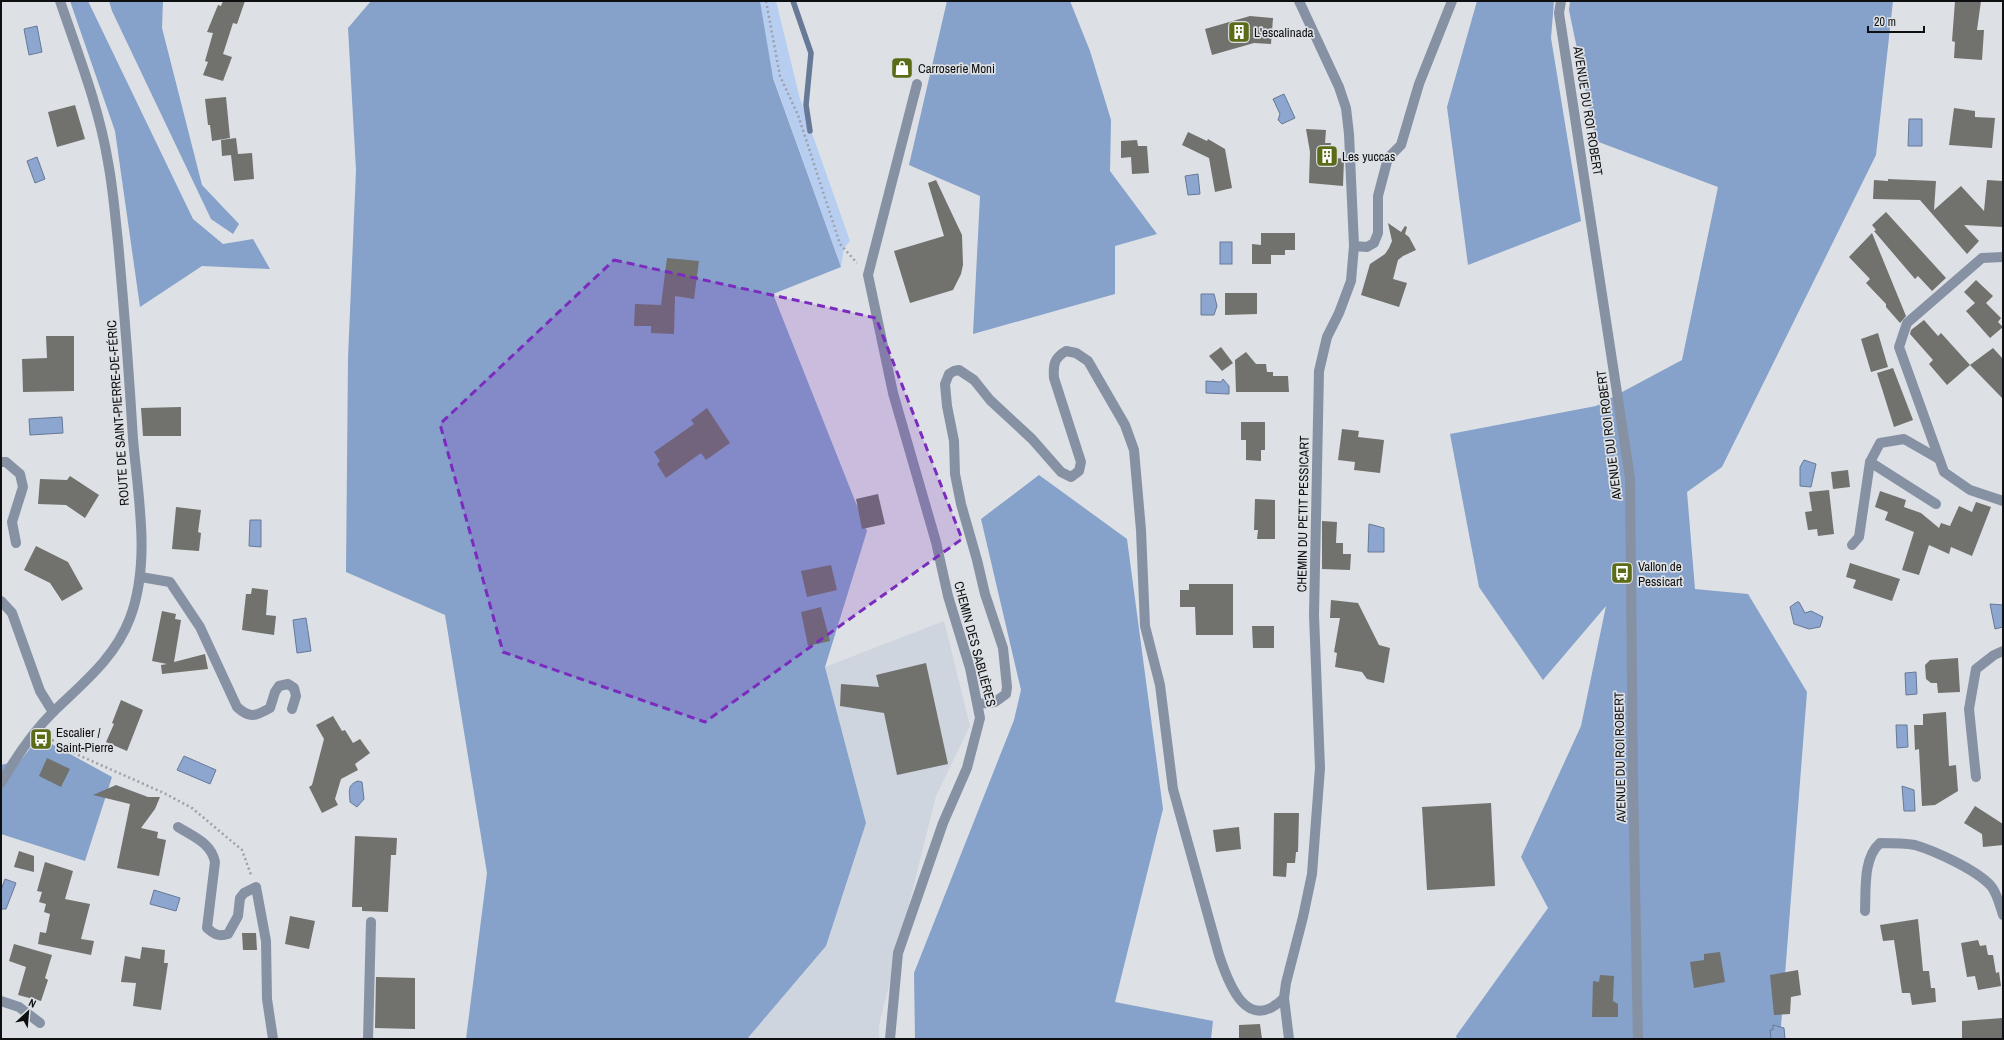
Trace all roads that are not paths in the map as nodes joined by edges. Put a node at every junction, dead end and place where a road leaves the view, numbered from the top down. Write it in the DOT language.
graph roads {
  1 [pos="60,1"];
  2 [pos="1298,1"];
  3 [pos="1452,1"];
  4 [pos="1561,1"];
  5 [pos="917,84"];
  6 [pos="1354,246"];
  7 [pos="2003,256"];
  8 [pos="1939,458"];
  9 [pos="1,462"];
  10 [pos="1870,462"];
  11 [pos="2003,502"];
  12 [pos="1936,504"];
  13 [pos="16,543"];
  14 [pos="1852,545"];
  15 [pos="141,577"];
  16 [pos="1,601"];
  17 [pos="2003,651"];
  18 [pos="978,704"];
  19 [pos="292,709"];
  20 [pos="53,712"];
  21 [pos="1976,777"];
  22 [pos="1,783"];
  23 [pos="178,827"];
  24 [pos="1865,911"];
  25 [pos="2003,915"];
  26 [pos="371,922"];
  27 [pos="1284,998"];
  28 [pos="1,1001"];
  29 [pos="40,1023"];
  30 [pos="273,1039"];
  31 [pos="368,1039"];
  32 [pos="890,1039"];
  33 [pos="1289,1039"];
  34 [pos="1638,1039"];
  1 -- 15 [label="street, ROUTE DE SAINT-PIERRE-DE-FÉRIC"];
  2 -- 6 [label="street, CHEMIN DU PETIT PESSICART"];
  3 -- 6 [label="street"];
  4 -- 34 [label="street, AVENUE DU ROI ROBERT"];
  5 -- 18 [label="street, CHEMIN DES SABLIÈRES"];
  6 -- 27 [label="street, CHEMIN DU PETIT PESSICART"];
  7 -- 8 [label="street"];
  8 -- 10 [label="street"];
  8 -- 11 [label="street"];
  9 -- 13 [label="street"];
  10 -- 12 [label="street"];
  10 -- 14 [label="street"];
  15 -- 19 [label="street"];
  15 -- 20 [label="street, ROUTE DE SAINT-PIERRE-DE-FÉRIC"];
  16 -- 20 [label="street"];
  17 -- 21 [label="street"];
  18 -- 27 [label="street"];
  18 -- 32 [label="street, CHEMIN DES SABLIÈRES"];
  20 -- 22 [label="street, ROUTE DE SAINT-PIERRE-DE-FÉRIC"];
  23 -- 30 [label="street"];
  24 -- 25 [label="street"];
  26 -- 31 [label="street"];
  27 -- 33 [label="street, CHEMIN DU PETIT PESSICART"];
  28 -- 29 [label="street"];
}
